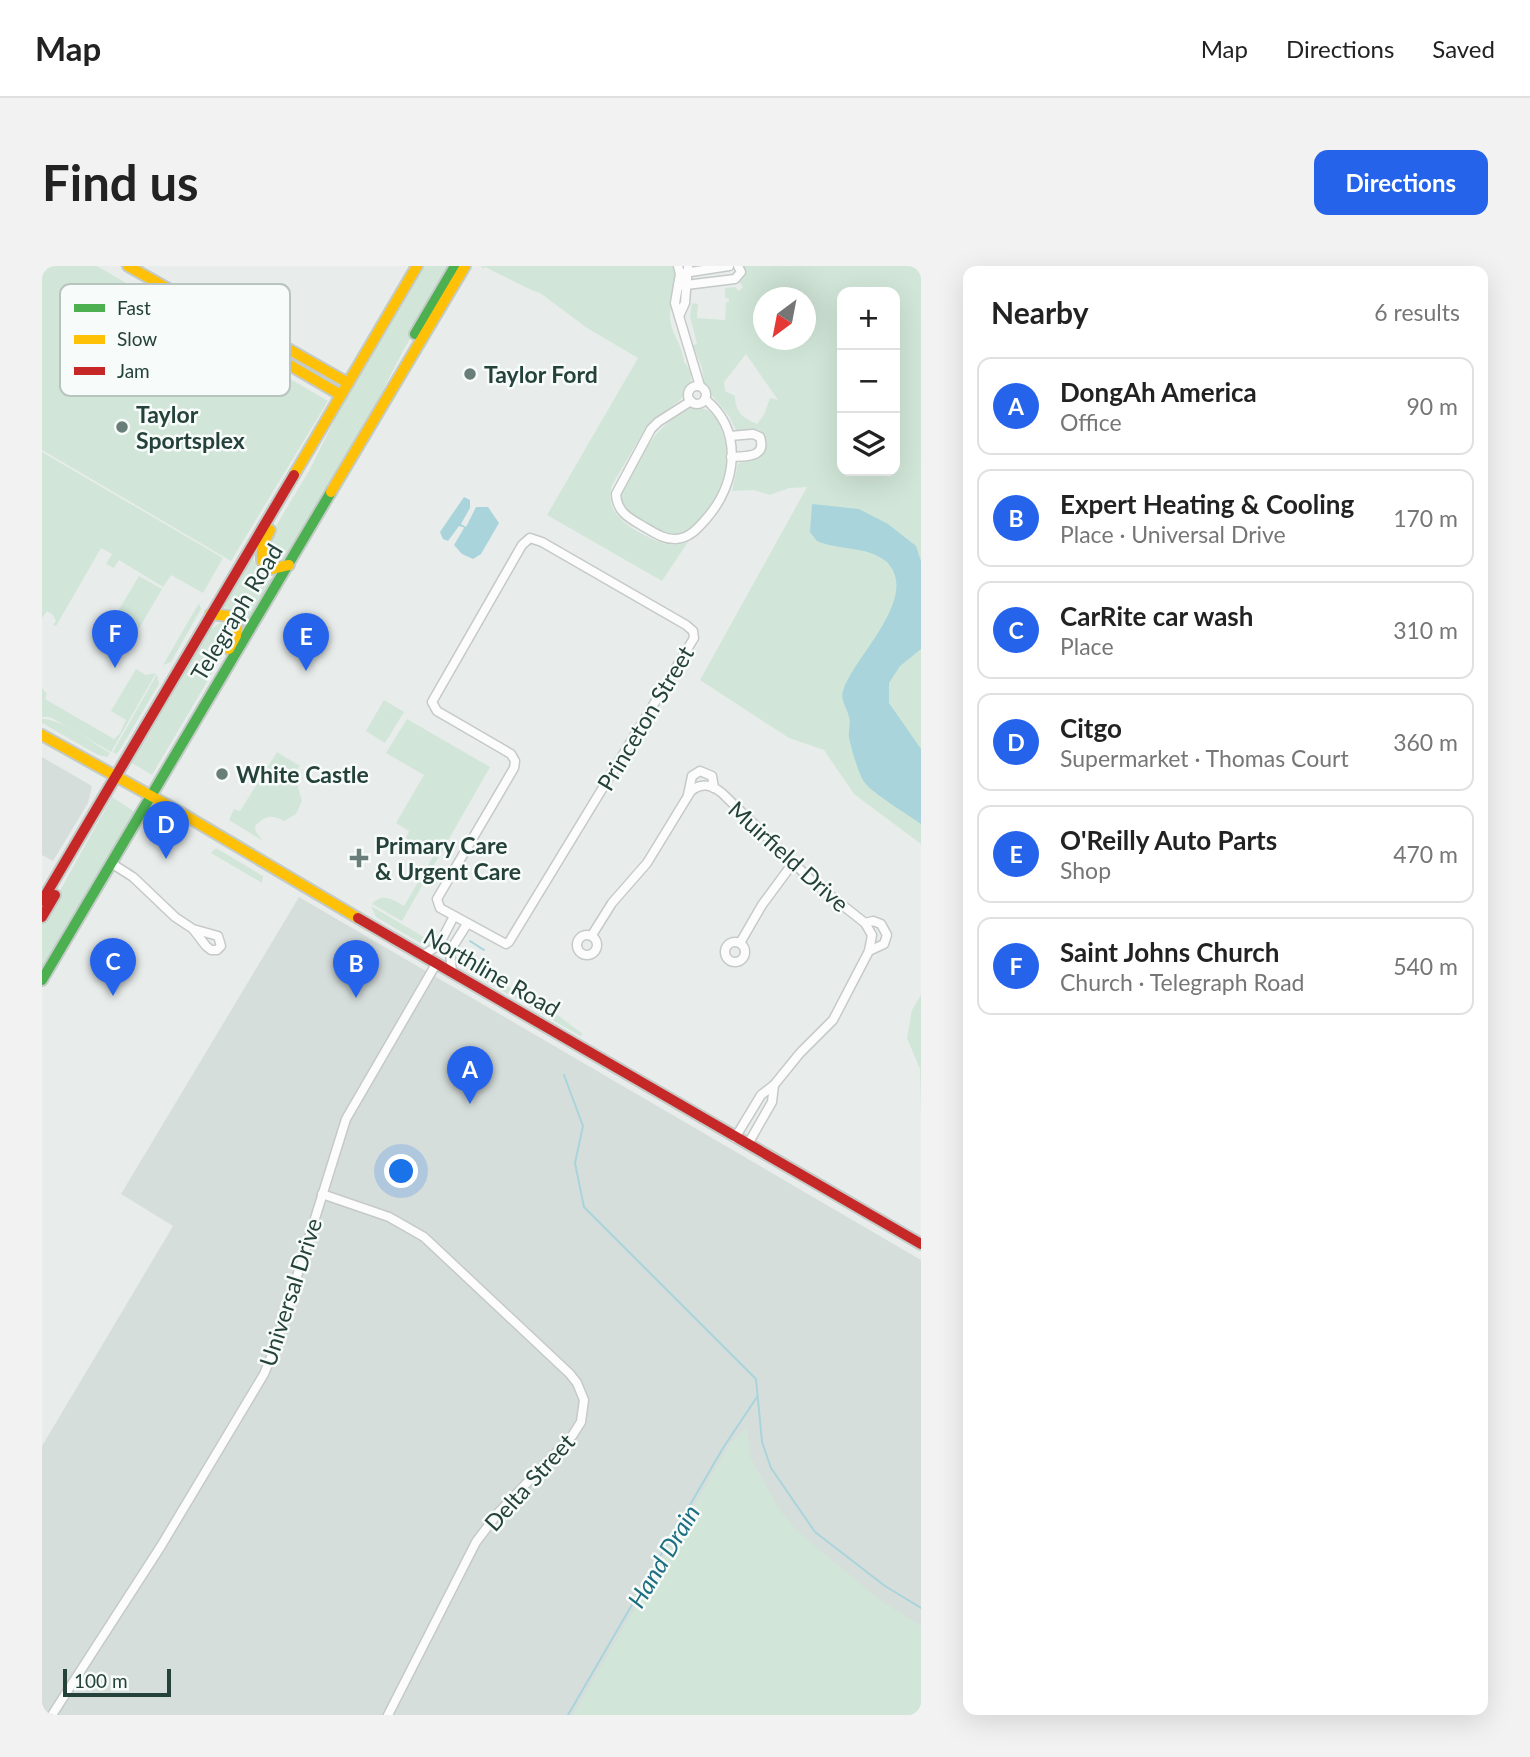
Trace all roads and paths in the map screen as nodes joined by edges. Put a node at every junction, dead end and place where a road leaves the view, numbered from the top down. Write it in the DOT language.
graph roads {
  1 [pos="128,266"];
  2 [pos="417,266"];
  3 [pos="455,266"];
  4 [pos="465,266"];
  5 [pos="729,266"];
  6 [pos="738,266"];
  7 [pos="683,269"];
  8 [pos="160,284"];
  9 [pos="683,286"];
  10 [pos="290,350"];
  11 [pos="290,365"];
  12 [pos="397,380"];
  13 [pos="348,383"];
  14 [pos="700,386"];
  15 [pos="341,395"];
  16 [pos="705,399"];
  17 [pos="691,401"];
  18 [pos="320,430"];
  19 [pos="730,436"];
  20 [pos="731,457"];
  21 [pos="289,565"];
  22 [pos="211,614"];
  23 [pos="42,735"];
  24 [pos="164,773"];
  25 [pos="115,776"];
  26 [pos="714,788"];
  27 [pos="688,795"];
  28 [pos="150,796"];
  29 [pos="70,853"];
  30 [pos="111,863"];
  31 [pos="793,863"];
  32 [pos="42,901"];
  33 [pos="454,916"];
  34 [pos="42,917"];
  35 [pos="864,923"];
  36 [pos="467,924"];
  37 [pos="193,929"];
  38 [pos="592,935"];
  39 [pos="740,943"];
  40 [pos="869,951"];
  41 [pos="422,956"];
  42 [pos="436,964"];
  43 [pos="452,973"];
  44 [pos="42,980"];
  45 [pos="774,1085"];
  46 [pos="735,1138"];
  47 [pos="747,1144"];
  48 [pos="322,1194"];
  49 [pos="921,1244"];
  50 [pos="52,1715"];
  51 [pos="388,1715"];
  1 -- 8 [label="main road"];
  2 -- 13 [label="main road, Telegraph Road"];
  3 -- 12 [label="main road"];
  4 -- 12 [label="main road, Telegraph Road"];
  5 -- 7 [label="street"];
  6 -- 9 [label="street"];
  7 -- 9 [label="street"];
  9 -- 14 [label="street"];
  10 -- 13 [label="main road"];
  11 -- 15 [label="main road"];
  12 -- 21 [label="main road, Telegraph Road"];
  13 -- 15 [label="main road, Telegraph Road"];
  14 -- 16 [label="street"];
  14 -- 17 [label="street"];
  15 -- 18 [label="main road, Telegraph Road"];
  16 -- 17 [label="street"];
  16 -- 19 [label="street"];
  17 -- 20 [label="street"];
  18 -- 21 [label="main road"];
  18 -- 22 [label="main road, Telegraph Road"];
  19 -- 20 [label="street"];
  19 -- 20 [label="street"];
  21 -- 24 [label="main road, Telegraph Road"];
  22 -- 24 [label="main road"];
  22 -- 25 [label="main road, Telegraph Road"];
  23 -- 25 [label="main road, Northline Road"];
  24 -- 28 [label="main road, Telegraph Road"];
  25 -- 28 [label="main road, Northline Road"];
  25 -- 29 [label="main road, Telegraph Road"];
  26 -- 27 [label="street, Muirfield Drive"];
  26 -- 27 [label="street, Muirfield Drive"];
  26 -- 31 [label="street, Muirfield Drive"];
  27 -- 38 [label="street"];
  28 -- 30 [label="main road, Telegraph Road"];
  28 -- 41 [label="main road, Northline Road"];
  29 -- 32 [label="main road, Telegraph Road"];
  29 -- 34 [label="main road"];
  30 -- 37 [label="street"];
  30 -- 44 [label="main road, Telegraph Road"];
  31 -- 35 [label="street, Muirfield Drive"];
  31 -- 39 [label="street"];
  33 -- 36 [label="street, Princeton Street"];
  33 -- 36 [label="street, Princeton Street"];
  33 -- 41 [label="street"];
  35 -- 40 [label="street, Muirfield Drive"];
  35 -- 40 [label="street, Muirfield Drive"];
  36 -- 43 [label="street"];
  40 -- 45 [label="street"];
  41 -- 42 [label="main road, Northline Road"];
  42 -- 43 [label="main road, Northline Road"];
  42 -- 48 [label="street, Universal Drive"];
  43 -- 46 [label="main road, Northline Road"];
  45 -- 46 [label="street"];
  45 -- 47 [label="street"];
  46 -- 47 [label="main road, Northline Road"];
  47 -- 49 [label="main road, Northline Road"];
  48 -- 50 [label="street, Universal Drive"];
  48 -- 51 [label="street, Delta Street"];
}
